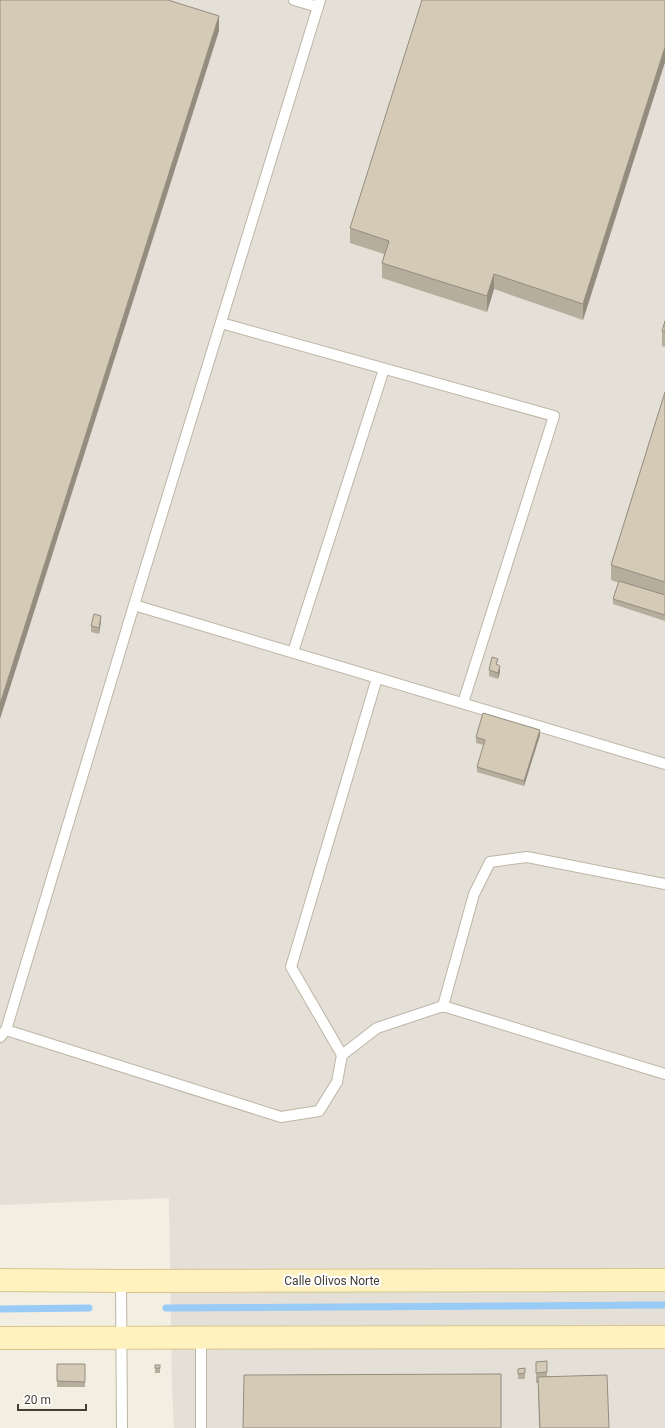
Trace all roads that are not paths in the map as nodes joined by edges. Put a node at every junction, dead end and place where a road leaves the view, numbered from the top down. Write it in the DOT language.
graph roads {
  1 [pos="294,0"];
  2 [pos="319,4"];
  3 [pos="221,323"];
  4 [pos="384,369"];
  5 [pos="134,605"];
  6 [pos="293,652"];
  7 [pos="377,678"];
  8 [pos="463,703"];
  9 [pos="665,764"];
  10 [pos="665,884"];
  11 [pos="444,1006"];
  12 [pos="3,1034"];
  13 [pos="342,1055"];
  14 [pos="665,1074"];
  15 [pos="0,1280"];
  16 [pos="665,1280"];
  17 [pos="121,1282"];
  18 [pos="665,1337"];
  19 [pos="0,1338"];
  20 [pos="121,1338"];
  21 [pos="201,1338"];
  22 [pos="122,1428"];
  23 [pos="201,1428"];
  1 -- 2 [label="lane"];
  2 -- 3 [label="lane"];
  3 -- 4 [label="lane"];
  3 -- 5 [label="lane"];
  4 -- 6 [label="lane"];
  4 -- 8 [label="lane"];
  5 -- 6 [label="lane"];
  5 -- 12 [label="lane"];
  6 -- 7 [label="lane"];
  7 -- 8 [label="lane"];
  7 -- 13 [label="lane"];
  8 -- 9 [label="lane"];
  10 -- 11 [label="lane"];
  11 -- 13 [label="lane"];
  11 -- 14 [label="lane"];
  12 -- 13 [label="lane"];
  15 -- 17 [label="main road, Calle Olivos Norte"];
  16 -- 17 [label="main road, Calle Olivos Norte"];
  17 -- 20 [label="lane"];
  18 -- 21 [label="main road"];
  19 -- 20 [label="main road"];
  20 -- 21 [label="main road"];
  20 -- 22 [label="lane"];
  21 -- 23 [label="lane"];
}
